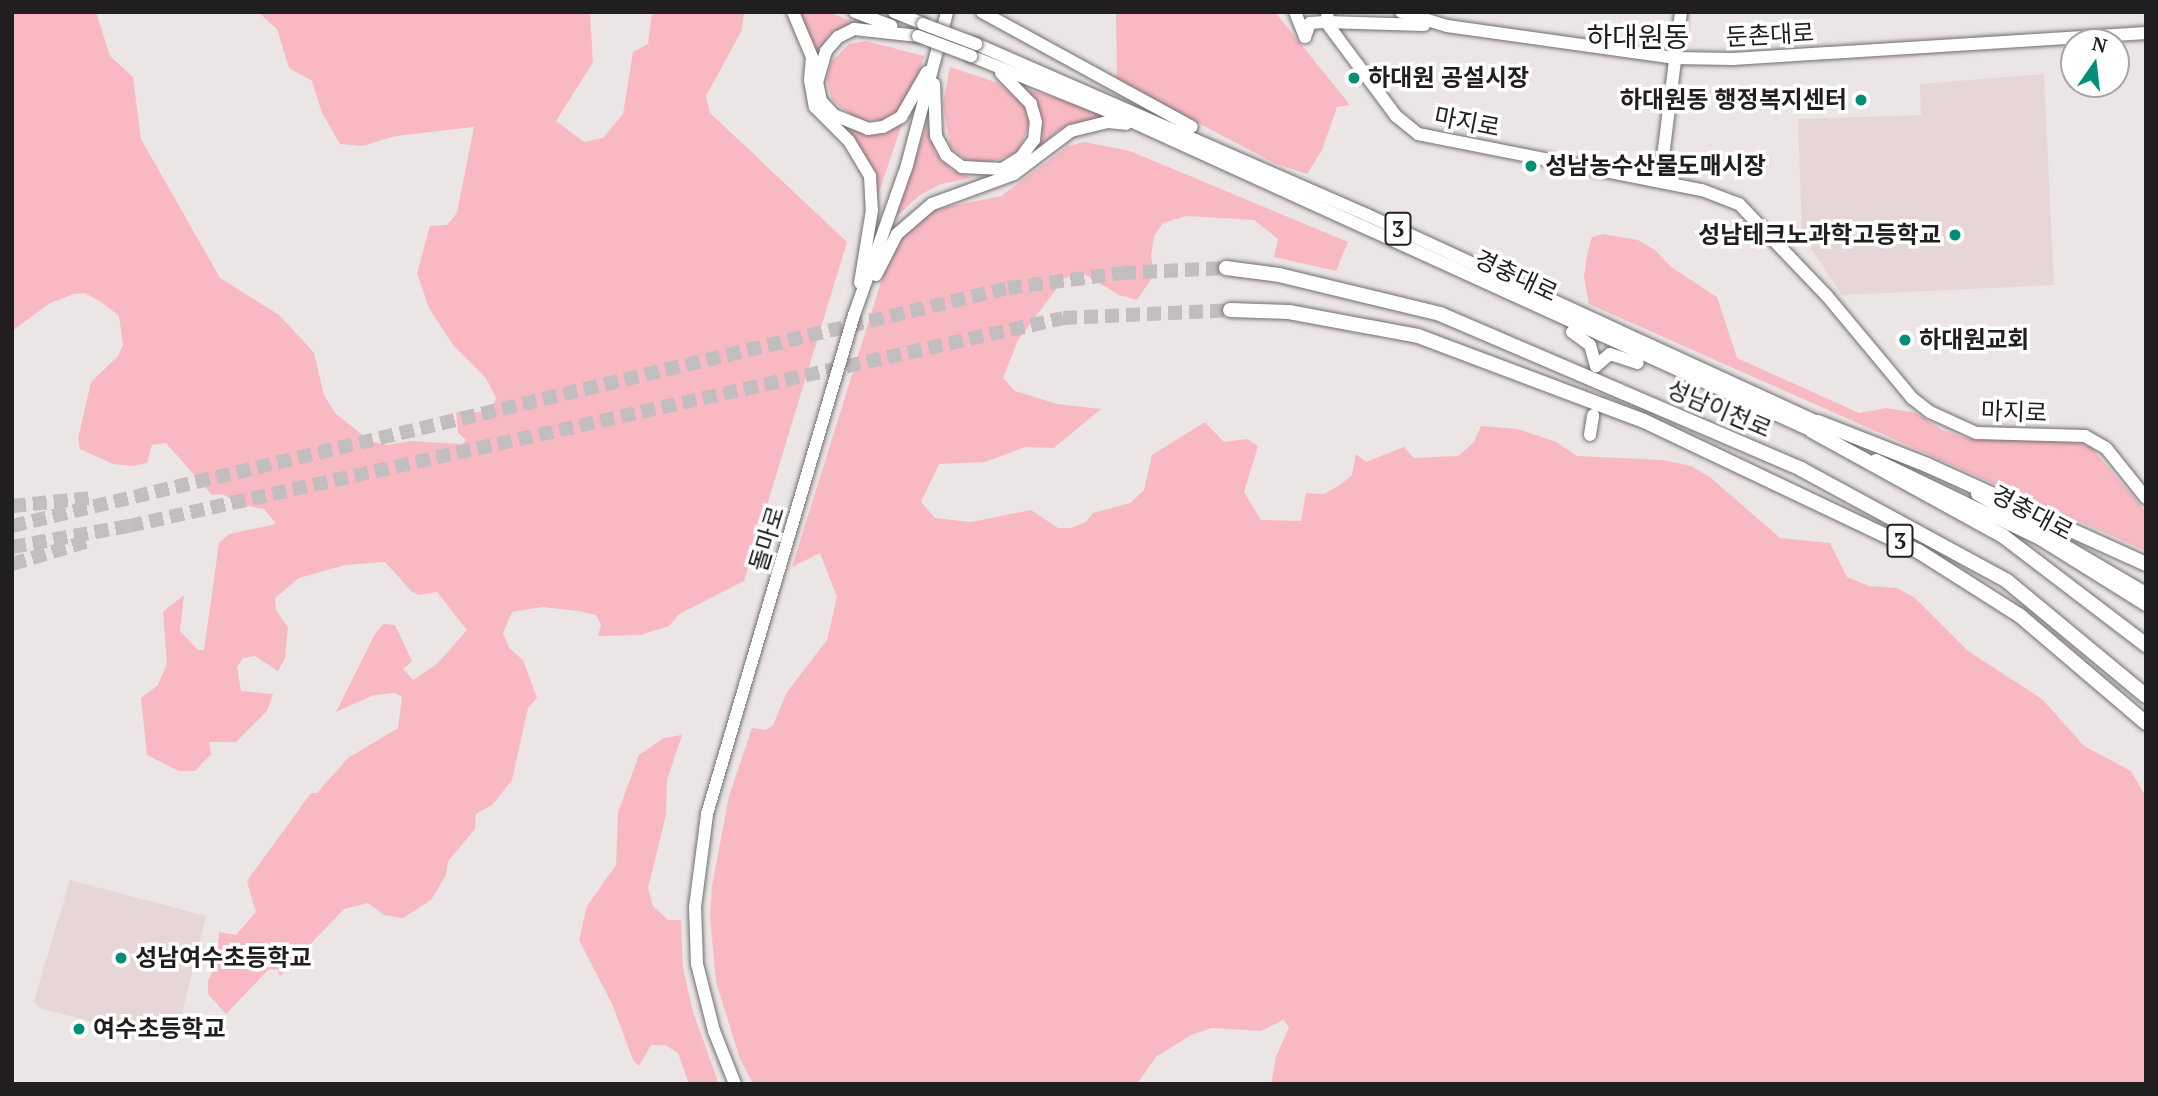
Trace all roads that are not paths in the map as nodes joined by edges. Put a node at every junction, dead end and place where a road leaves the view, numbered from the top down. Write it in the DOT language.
graph roads {
  1 [pos="793,12"];
  2 [pos="855,12"];
  3 [pos="894,12"];
  4 [pos="947,12"];
  5 [pos="982,12"];
  6 [pos="1295,12"];
  7 [pos="1306,12"];
  8 [pos="1401,12"];
  9 [pos="1681,12"];
  10 [pos="1327,17"];
  11 [pos="1447,26"];
  12 [pos="921,30"];
  13 [pos="2146,33"];
  14 [pos="974,50"];
  15 [pos="1674,58"];
  16 [pos="934,59"];
  17 [pos="1154,132"];
  18 [pos="1660,181"];
  19 [pos="1367,215"];
  20 [pos="1226,268"];
  21 [pos="1230,310"];
  22 [pos="1540,310"];
  23 [pos="854,315"];
  24 [pos="1710,387"];
  25 [pos="1593,415"];
  26 [pos="1815,427"];
  27 [pos="1590,435"];
  28 [pos="2146,498"];
  29 [pos="2146,565"];
  30 [pos="2146,593"];
  31 [pos="2146,605"];
  32 [pos="2146,645"];
  33 [pos="2146,696"];
  34 [pos="2146,723"];
  35 [pos="735,1084"];
  1 -- 23 [label="main road"];
  2 -- 12 [label="main road, 경충대로 / 3"];
  3 -- 12 [label="main road, 경충대로 / 3"];
  4 -- 16 [label="main road, 돌마로"];
  5 -- 19 [label="main road"];
  6 -- 10 [label="main road"];
  7 -- 10 [label="main road"];
  8 -- 11 [label="main road, 둔촌대로"];
  9 -- 15 [label="main road"];
  10 -- 11 [label="main road"];
  10 -- 18 [label="main road, 마지로"];
  11 -- 15 [label="main road, 둔촌대로"];
  12 -- 14 [label="main road, 경충대로 / 3, bridge"];
  12 -- 16 [label="main road"];
  13 -- 15 [label="main road, 둔촌대로"];
  14 -- 16 [label="main road"];
  14 -- 17 [label="main road, 경충대로 / 3"];
  14 -- 19 [label="main road, 경충대로 / 3"];
  15 -- 18 [label="main road"];
  16 -- 23 [label="main road, 돌마로"];
  17 -- 22 [label="main road, 경충대로 / 3"];
  17 -- 23 [label="main road"];
  18 -- 28 [label="main road, 마지로"];
  19 -- 26 [label="main road, 경충대로 / 3"];
  20 -- 33 [label="highway, 성남이천로 / 3"];
  21 -- 34 [label="highway, 성남이천로 / 3"];
  22 -- 24 [label="main road, 경충대로 / 3"];
  22 -- 24 [label="main road"];
  23 -- 35 [label="main road, 돌마로"];
  24 -- 26 [label="main road, 경충대로 / 3"];
  25 -- 27 [label="main road"];
  26 -- 29 [label="highway"];
  26 -- 30 [label="main road, 경충대로"];
  26 -- 31 [label="main road, 경충대로"];
  26 -- 32 [label="highway"];
}
